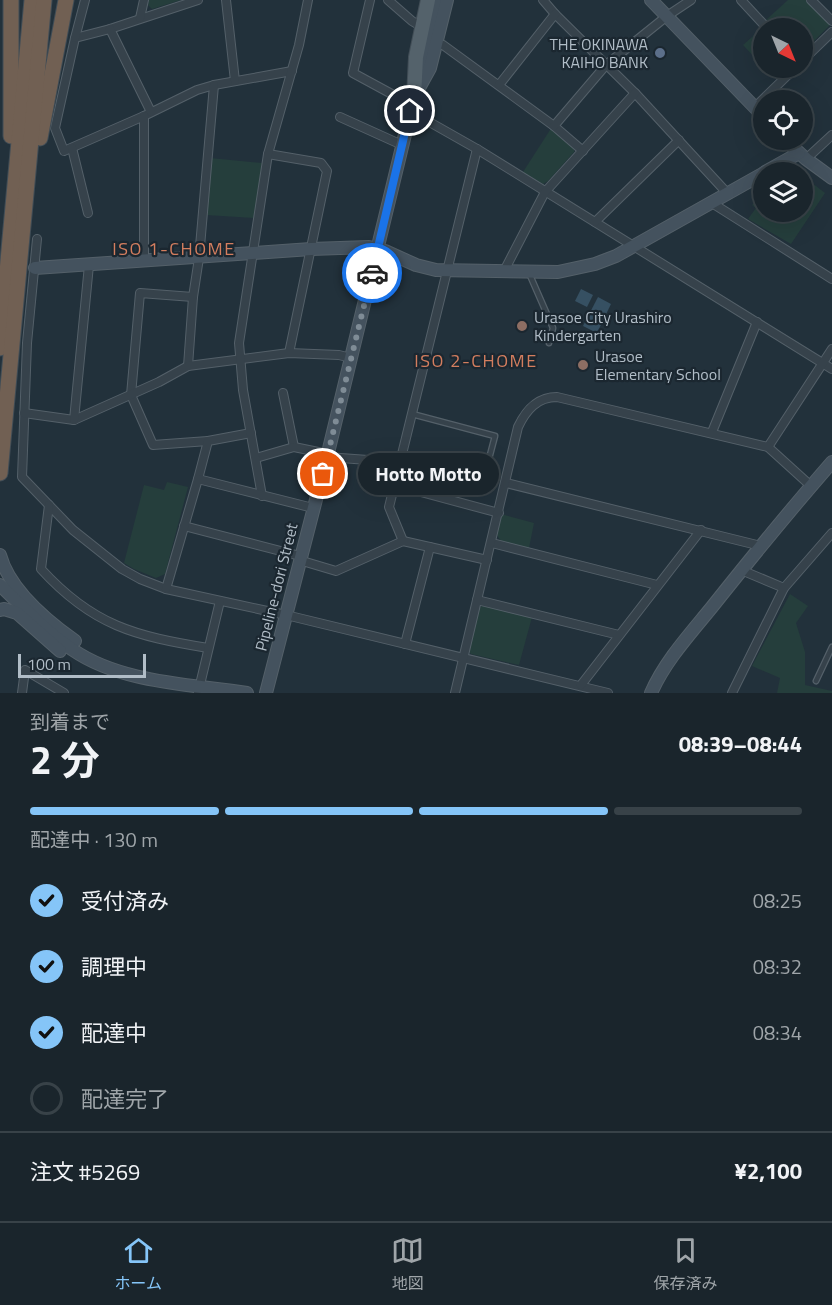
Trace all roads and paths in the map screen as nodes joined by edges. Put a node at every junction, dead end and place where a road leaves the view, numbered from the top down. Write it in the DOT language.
graph roads {
  1 [pos="11,0"];
  2 [pos="32,0"];
  3 [pos="44,0"];
  4 [pos="66,0"];
  5 [pos="85,0"];
  6 [pos="144,0"];
  7 [pos="198,0"];
  8 [pos="226,0"];
  9 [pos="308,0"];
  10 [pos="370,0"];
  11 [pos="387,0"];
  12 [pos="429,0"];
  13 [pos="436,0"];
  14 [pos="447,0"];
  15 [pos="543,0"];
  16 [pos="651,0"];
  17 [pos="691,0"];
  18 [pos="741,0"];
  19 [pos="811,0"];
  20 [pos="555,14"];
  21 [pos="667,16"];
  22 [pos="140,18"];
  23 [pos="758,18"];
  24 [pos="832,21"];
  25 [pos="422,27"];
  26 [pos="110,29"];
  27 [pos="832,32"];
  28 [pos="75,38"];
  29 [pos="437,44"];
  30 [pos="813,50"];
  31 [pos="606,65"];
  32 [pos="292,71"];
  33 [pos="785,78"];
  34 [pos="235,81"];
  35 [pos="214,85"];
  36 [pos="499,85"];
  37 [pos="772,90"];
  38 [pos="635,93"];
  39 [pos="412,105"];
  40 [pos="753,107"];
  41 [pos="148,114"];
  42 [pos="340,117"];
  43 [pos="554,126"];
  44 [pos="832,135"];
  45 [pos="679,140"];
  46 [pos="402,145"];
  47 [pos="72,148"];
  48 [pos="477,149"];
  49 [pos="796,150"];
  50 [pos="583,151"];
  51 [pos="268,154"];
  52 [pos="802,156"];
  53 [pos="789,162"];
  54 [pos="17,166"];
  55 [pos="832,178"];
  56 [pos="753,179"];
  57 [pos="27,186"];
  58 [pos="545,192"];
  59 [pos="728,194"];
  60 [pos="712,203"];
  61 [pos="88,213"];
  62 [pos="595,222"];
  63 [pos="37,238"];
  64 [pos="634,246"];
  65 [pos="311,249"];
  66 [pos="378,250"];
  67 [pos="254,254"];
  68 [pos="199,258"];
  69 [pos="144,261"];
  70 [pos="89,265"];
  71 [pos="35,268"];
  72 [pos="447,270"];
  73 [pos="504,271"];
  74 [pos="528,271"];
  75 [pos="832,279"];
  76 [pos="193,297"];
  77 [pos="757,322"];
  78 [pos="549,343"];
  79 [pos="0,348"];
  80 [pos="832,349"];
  81 [pos="289,353"];
  82 [pos="240,358"];
  83 [pos="351,358"];
  84 [pos="823,363"];
  85 [pos="188,366"];
  86 [pos="832,369"];
  87 [pos="283,393"];
  88 [pos="131,395"];
  89 [pos="24,413"];
  90 [pos="412,414"];
  91 [pos="74,420"];
  92 [pos="712,432"];
  93 [pos="251,434"];
  94 [pos="208,441"];
  95 [pos="294,447"];
  96 [pos="768,447"];
  97 [pos="328,455"];
  98 [pos="256,458"];
  99 [pos="832,462"];
  100 [pos="399,466"];
  101 [pos="0,473"];
  102 [pos="198,479"];
  103 [pos="506,483"];
  104 [pos="395,485"];
  105 [pos="811,486"];
  106 [pos="481,489"];
  107 [pos="262,496"];
  108 [pos="49,505"];
  109 [pos="313,508"];
  110 [pos="499,513"];
  111 [pos="184,526"];
  112 [pos="701,530"];
  113 [pos="832,533"];
  114 [pos="403,541"];
  115 [pos="492,543"];
  116 [pos="761,546"];
  117 [pos="430,547"];
  118 [pos="0,555"];
  119 [pos="300,558"];
  120 [pos="487,561"];
  121 [pos="741,570"];
  122 [pos="657,585"];
  123 [pos="1,586"];
  124 [pos="784,588"];
  125 [pos="166,589"];
  126 [pos="477,600"];
  127 [pos="220,601"];
  128 [pos="0,610"];
  129 [pos="286,615"];
  130 [pos="619,635"];
  131 [pos="405,644"];
  132 [pos="832,647"];
  133 [pos="208,648"];
  134 [pos="463,658"];
  135 [pos="117,671"];
  136 [pos="816,681"];
  137 [pos="581,685"];
  138 [pos="199,689"];
  139 [pos="22,693"];
  140 [pos="64,693"];
  141 [pos="247,693"];
  142 [pos="266,693"];
  143 [pos="454,693"];
  144 [pos="608,693"];
  145 [pos="651,693"];
  146 [pos="732,693"];
  1 -- 54 [label="highway"];
  2 -- 54 [label="highway"];
  3 -- 57 [label="highway"];
  4 -- 57 [label="highway"];
  5 -- 28 [label="street"];
  6 -- 22 [label="street"];
  7 -- 22 [label="street"];
  8 -- 34 [label="street"];
  9 -- 32 [label="street"];
  10 -- 39 [label="street"];
  11 -- 25 [label="street"];
  12 -- 25 [label="main road"];
  13 -- 39 [label="street, Pipeline-dori Street"];
  14 -- 29 [label="street"];
  15 -- 20 [label="street"];
  16 -- 21 [label="street"];
  17 -- 21 [label="street"];
  18 -- 23 [label="street"];
  19 -- 24 [label="street"];
  20 -- 31 [label="street"];
  20 -- 36 [label="street"];
  21 -- 31 [label="street"];
  21 -- 40 [label="street"];
  22 -- 26 [label="street"];
  25 -- 39 [label="main road"];
  26 -- 28 [label="street"];
  26 -- 41 [label="street"];
  27 -- 30 [label="street"];
  28 -- 47 [label="street"];
  29 -- 36 [label="street"];
  29 -- 39 [label="street"];
  31 -- 38 [label="street"];
  31 -- 43 [label="street"];
  32 -- 34 [label="street"];
  32 -- 51 [label="street"];
  33 -- 37 [label="street"];
  34 -- 35 [label="street"];
  35 -- 41 [label="street"];
  35 -- 68 [label="street"];
  36 -- 43 [label="street"];
  38 -- 45 [label="street"];
  38 -- 50 [label="street"];
  39 -- 46 [label="street, Pipeline-dori Street"];
  39 -- 48 [label="street"];
  41 -- 47 [label="street"];
  41 -- 69 [label="street"];
  42 -- 46 [label="street"];
  43 -- 50 [label="street"];
  44 -- 52 [label="street"];
  45 -- 59 [label="street"];
  45 -- 62 [label="street"];
  46 -- 66 [label="street, Pipeline-dori Street"];
  47 -- 61 [label="street"];
  48 -- 58 [label="street"];
  48 -- 72 [label="street"];
  49 -- 52 [label="street"];
  50 -- 58 [label="street"];
  51 -- 65 [label="street"];
  51 -- 67 [label="street"];
  52 -- 53 [label="street"];
  52 -- 55 [label="street"];
  54 -- 79 [label="highway"];
  56 -- 59 [label="street"];
  57 -- 101 [label="highway"];
  58 -- 62 [label="street"];
  58 -- 73 [label="street"];
  59 -- 60 [label="street"];
  60 -- 64 [label="street"];
  60 -- 75 [label="street"];
  62 -- 64 [label="street"];
  63 -- 71 [label="street"];
  64 -- 74 [label="street"];
  64 -- 77 [label="street"];
  65 -- 66 [label="street"];
  65 -- 67 [label="street"];
  65 -- 81 [label="street"];
  66 -- 72 [label="street"];
  66 -- 83 [label="street, Pipeline-dori Street"];
  67 -- 68 [label="street"];
  67 -- 82 [label="street"];
  68 -- 69 [label="street"];
  68 -- 76 [label="street"];
  69 -- 70 [label="street"];
  70 -- 71 [label="street"];
  70 -- 91 [label="street"];
  71 -- 89 [label="street"];
  72 -- 73 [label="street"];
  72 -- 90 [label="street"];
  73 -- 74 [label="street"];
  74 -- 78 [label="lane"];
  76 -- 85 [label="street"];
  76 -- 88 [label="street"];
  77 -- 84 [label="street"];
  77 -- 92 [label="street"];
  80 -- 84 [label="street"];
  81 -- 82 [label="street"];
  81 -- 83 [label="street"];
  82 -- 85 [label="street"];
  82 -- 93 [label="street"];
  83 -- 97 [label="street, Pipeline-dori Street"];
  84 -- 86 [label="street"];
  84 -- 96 [label="street"];
  85 -- 88 [label="street"];
  87 -- 95 [label="street"];
  88 -- 91 [label="street"];
  88 -- 94 [label="street"];
  89 -- 91 [label="street"];
  89 -- 108 [label="street"];
  90 -- 100 [label="street"];
  90 -- 106 [label="lane"];
  92 -- 96 [label="street"];
  92 -- 103 [label="street"];
  93 -- 94 [label="street"];
  93 -- 98 [label="street"];
  94 -- 102 [label="street"];
  95 -- 97 [label="street"];
  95 -- 98 [label="street"];
  96 -- 105 [label="street"];
  97 -- 100 [label="street"];
  97 -- 109 [label="street, Pipeline-dori Street"];
  98 -- 107 [label="street"];
  99 -- 105 [label="street"];
  100 -- 104 [label="street"];
  102 -- 107 [label="street"];
  102 -- 111 [label="street"];
  103 -- 110 [label="street"];
  103 -- 112 [label="street"];
  104 -- 110 [label="street"];
  104 -- 114 [label="street"];
  105 -- 116 [label="street"];
  107 -- 109 [label="street"];
  108 -- 125 [label="street"];
  108 -- 133 [label="street"];
  109 -- 119 [label="street, Pipeline-dori Street"];
  110 -- 115 [label="street"];
  111 -- 119 [label="street"];
  111 -- 125 [label="street"];
  112 -- 116 [label="street"];
  112 -- 122 [label="street"];
  113 -- 124 [label="street"];
  114 -- 117 [label="street"];
  114 -- 119 [label="street"];
  115 -- 120 [label="street"];
  115 -- 122 [label="street"];
  116 -- 121 [label="street"];
  117 -- 120 [label="street"];
  117 -- 131 [label="street"];
  118 -- 135 [label="street"];
  119 -- 129 [label="street, Pipeline-dori Street"];
  120 -- 126 [label="street"];
  121 -- 124 [label="street"];
  121 -- 145 [label="street"];
  122 -- 130 [label="street"];
  123 -- 135 [label="street"];
  124 -- 146 [label="street"];
  125 -- 127 [label="street"];
  126 -- 130 [label="street"];
  126 -- 134 [label="street"];
  127 -- 129 [label="street"];
  127 -- 133 [label="street"];
  128 -- 135 [label="street"];
  129 -- 131 [label="street"];
  129 -- 142 [label="street, Pipeline-dori Street"];
  130 -- 137 [label="street"];
  131 -- 134 [label="street"];
  132 -- 136 [label="lane"];
  133 -- 138 [label="street"];
  134 -- 137 [label="street"];
  134 -- 143 [label="street"];
  135 -- 138 [label="street"];
  137 -- 144 [label="street"];
  138 -- 141 [label="street"];
  139 -- 140 [label="street"];
}
